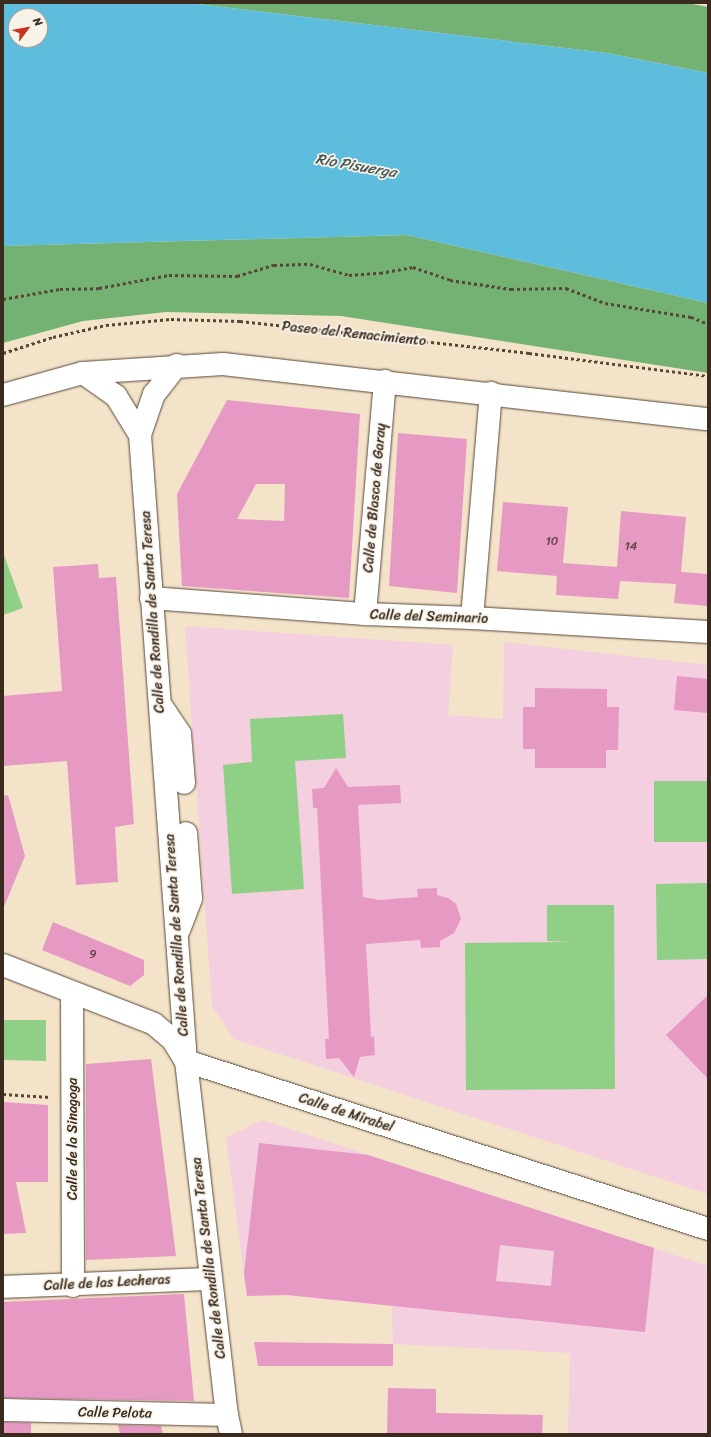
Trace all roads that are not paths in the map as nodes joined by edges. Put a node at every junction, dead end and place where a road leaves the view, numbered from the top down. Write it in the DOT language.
graph roads {
  1 [pos="177,365"];
  2 [pos="83,374"];
  3 [pos="385,381"];
  4 [pos="491,393"];
  5 [pos="3,395"];
  6 [pos="708,419"];
  7 [pos="140,435"];
  8 [pos="151,598"];
  9 [pos="365,614"];
  10 [pos="472,618"];
  11 [pos="708,632"];
  12 [pos="159,702"];
  13 [pos="184,783"];
  14 [pos="186,833"];
  15 [pos="177,935"];
  16 [pos="3,965"];
  17 [pos="72,993"];
  18 [pos="186,1062"];
  19 [pos="708,1229"];
  20 [pos="211,1278"];
  21 [pos="73,1286"];
  22 [pos="3,1287"];
  23 [pos="3,1410"];
  24 [pos="229,1425"];
  1 -- 2 [label="street"];
  1 -- 3 [label="street"];
  1 -- 7 [label="street, Calle de Rondilla de Santa Teresa"];
  2 -- 5 [label="street"];
  2 -- 7 [label="street, Calle de Rondilla de Santa Teresa"];
  3 -- 4 [label="street"];
  3 -- 9 [label="street, Calle de Blasco de Garay"];
  4 -- 6 [label="street"];
  4 -- 10 [label="street"];
  7 -- 8 [label="street, Calle de Rondilla de Santa Teresa"];
  8 -- 9 [label="street, Calle del Seminario"];
  8 -- 12 [label="street, Calle de Rondilla de Santa Teresa"];
  9 -- 10 [label="street, Calle del Seminario"];
  10 -- 11 [label="street, Calle del Seminario"];
  12 -- 13 [label="street"];
  12 -- 15 [label="street, Calle de Rondilla de Santa Teresa"];
  14 -- 15 [label="street"];
  15 -- 18 [label="street, Calle de Rondilla de Santa Teresa"];
  16 -- 17 [label="street"];
  17 -- 18 [label="street"];
  17 -- 21 [label="street, Calle de la Sinagoga"];
  18 -- 19 [label="street, Calle de Mirabel"];
  18 -- 20 [label="street, Calle de Rondilla de Santa Teresa"];
  20 -- 21 [label="street, Calle de las Lecheras"];
  20 -- 24 [label="street, Calle de Rondilla de Santa Teresa"];
  21 -- 22 [label="street, Calle de las Lecheras"];
  23 -- 24 [label="street, Calle Pelota"];
}
